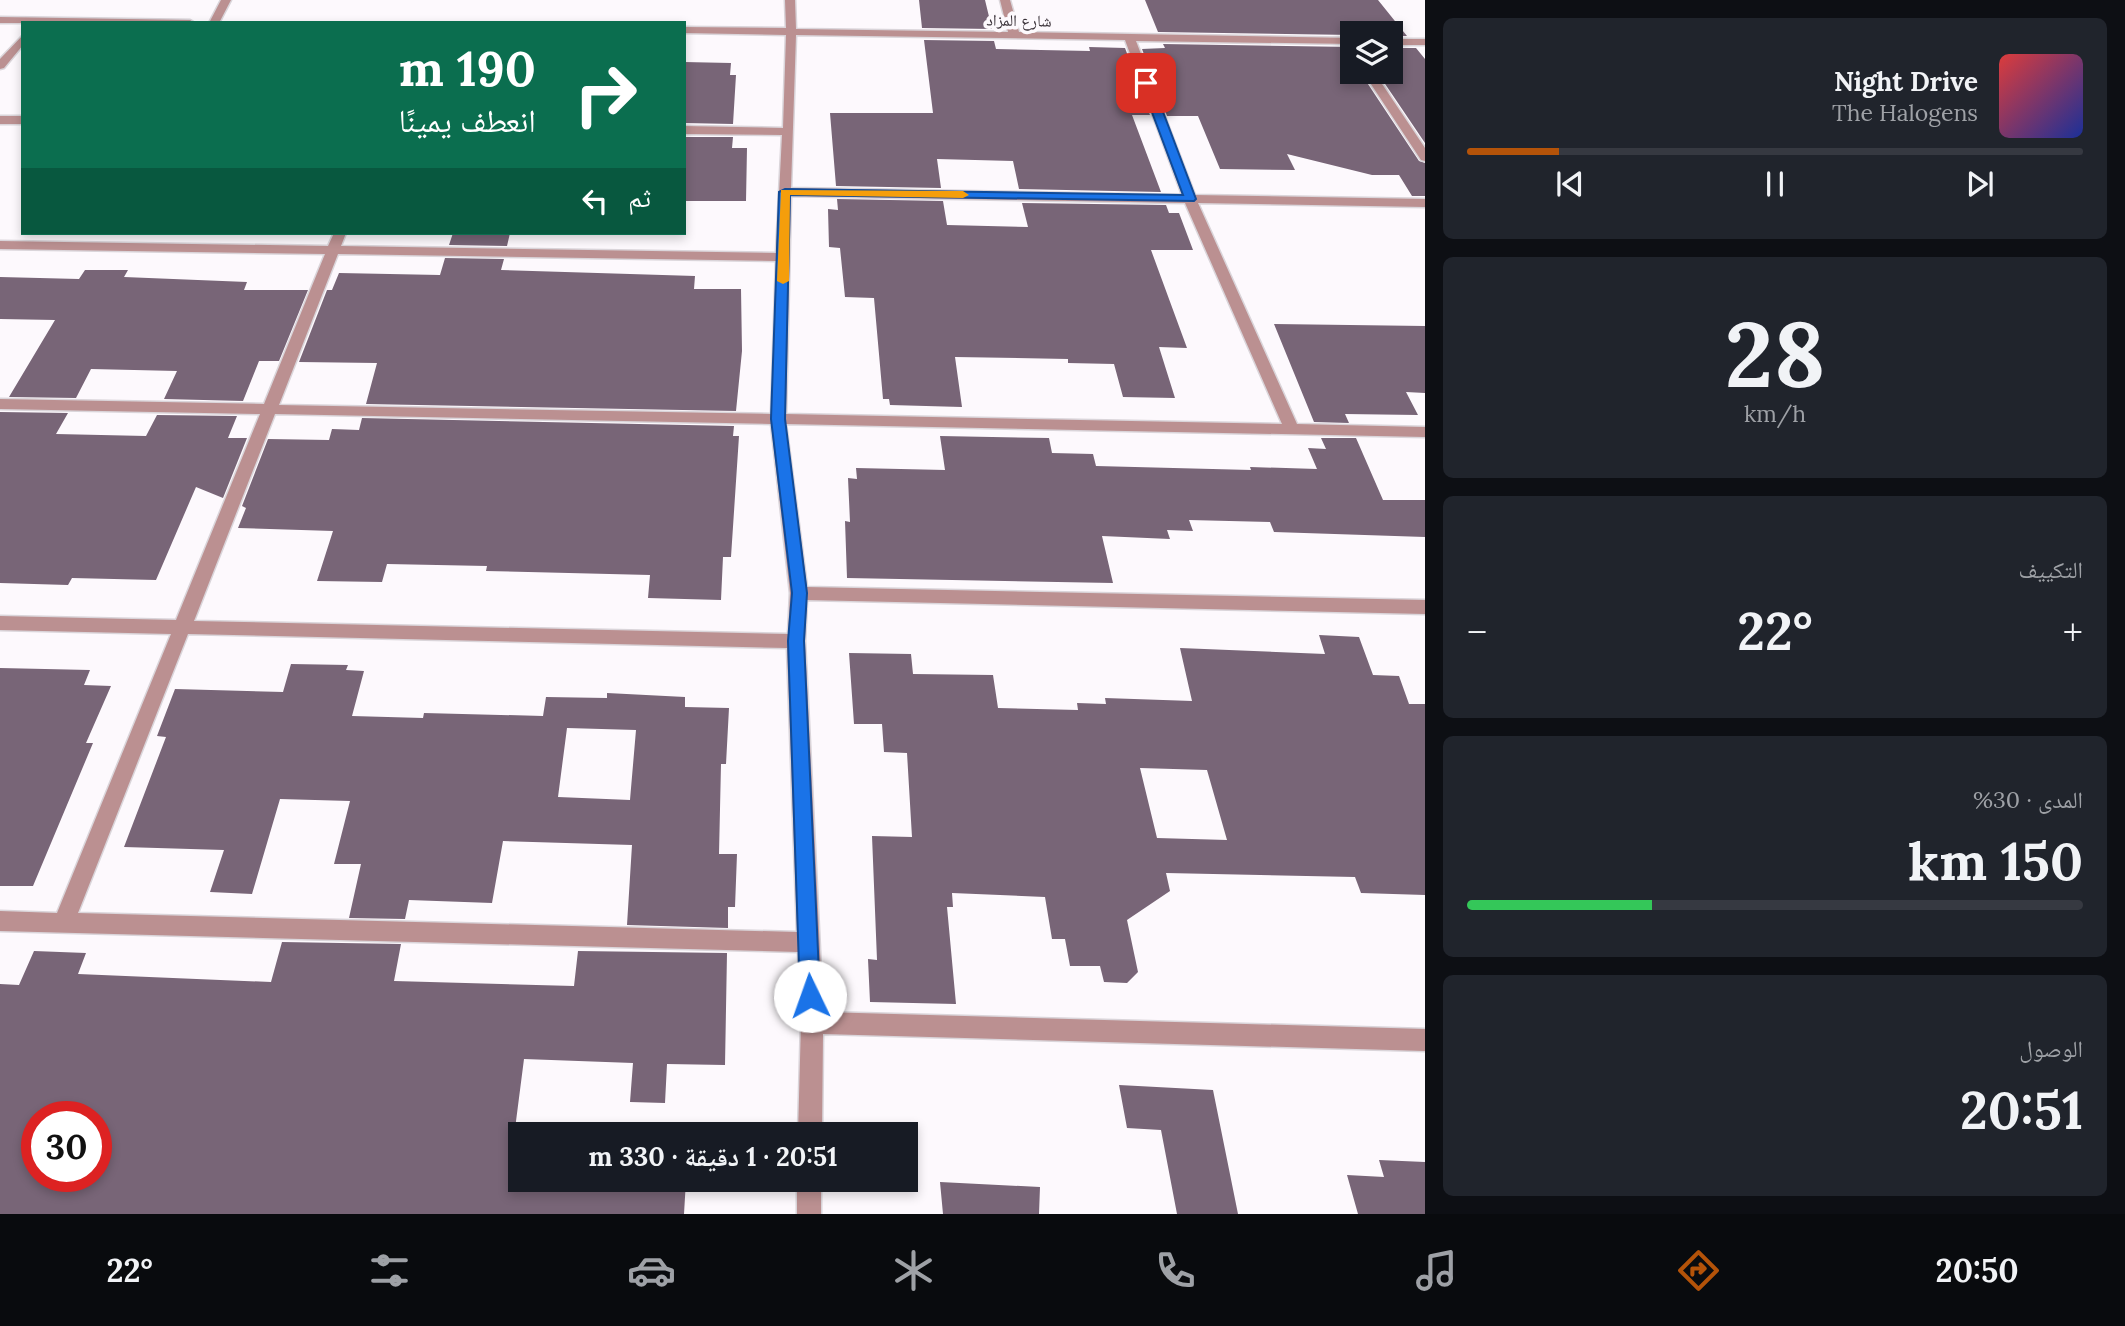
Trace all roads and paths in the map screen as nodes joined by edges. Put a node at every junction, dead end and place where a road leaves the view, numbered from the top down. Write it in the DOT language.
graph roads {
  1 [pos="226,0"];
  2 [pos="790,0"];
  3 [pos="1005,0"];
  4 [pos="0,20"];
  5 [pos="21,21"];
  6 [pos="215,21"];
  7 [pos="686,30"];
  8 [pos="791,32"];
  9 [pos="1014,35"];
  10 [pos="1129,37"];
  11 [pos="21,40"];
  12 [pos="1403,42"];
  13 [pos="1425,42"];
  14 [pos="1340,43"];
  15 [pos="0,66"];
  16 [pos="1377,84"];
  17 [pos="0,120"];
  18 [pos="21,120"];
  19 [pos="686,130"];
  20 [pos="788,132"];
  21 [pos="1425,157"];
  22 [pos="785,192"];
  23 [pos="1190,199"];
  24 [pos="1425,204"];
  25 [pos="339,235"];
  26 [pos="0,245"];
  27 [pos="333,250"];
  28 [pos="783,257"];
  29 [pos="0,404"];
  30 [pos="269,409"];
  31 [pos="778,419"];
  32 [pos="1292,430"];
  33 [pos="1425,432"];
  34 [pos="799,593"];
  35 [pos="1425,607"];
  36 [pos="0,623"];
  37 [pos="182,627"];
  38 [pos="796,641"];
  39 [pos="0,921"];
  40 [pos="64,922"];
  41 [pos="807,942"];
  42 [pos="812,1023"];
  43 [pos="1425,1040"];
  44 [pos="810,1122"];
  45 [pos="809,1192"];
  46 [pos="809,1214"];
  1 -- 6 [label="street"];
  2 -- 8 [label="street"];
  3 -- 9 [label="street"];
  4 -- 5 [label="street"];
  7 -- 8 [label="street, شارع المزاد"];
  8 -- 9 [label="street, شارع المزاد"];
  8 -- 20 [label="street"];
  9 -- 10 [label="street, شارع المزاد"];
  10 -- 14 [label="street, شارع المزاد"];
  10 -- 23 [label="street"];
  11 -- 15 [label="street"];
  12 -- 13 [label="street"];
  16 -- 21 [label="street"];
  17 -- 18 [label="street"];
  19 -- 20 [label="street"];
  20 -- 22 [label="street"];
  22 -- 23 [label="street"];
  22 -- 28 [label="street"];
  23 -- 24 [label="street"];
  23 -- 32 [label="street"];
  25 -- 27 [label="street"];
  26 -- 27 [label="street"];
  27 -- 28 [label="street"];
  27 -- 30 [label="street"];
  28 -- 31 [label="street"];
  29 -- 30 [label="street"];
  30 -- 31 [label="street"];
  30 -- 37 [label="street"];
  31 -- 32 [label="street"];
  31 -- 34 [label="street"];
  32 -- 33 [label="street"];
  34 -- 35 [label="street"];
  34 -- 38 [label="street"];
  36 -- 37 [label="street"];
  37 -- 38 [label="street"];
  37 -- 40 [label="street"];
  38 -- 41 [label="street"];
  39 -- 40 [label="street"];
  40 -- 41 [label="street"];
  41 -- 42 [label="street"];
  42 -- 43 [label="street"];
  42 -- 44 [label="street"];
  45 -- 46 [label="street"];
}
